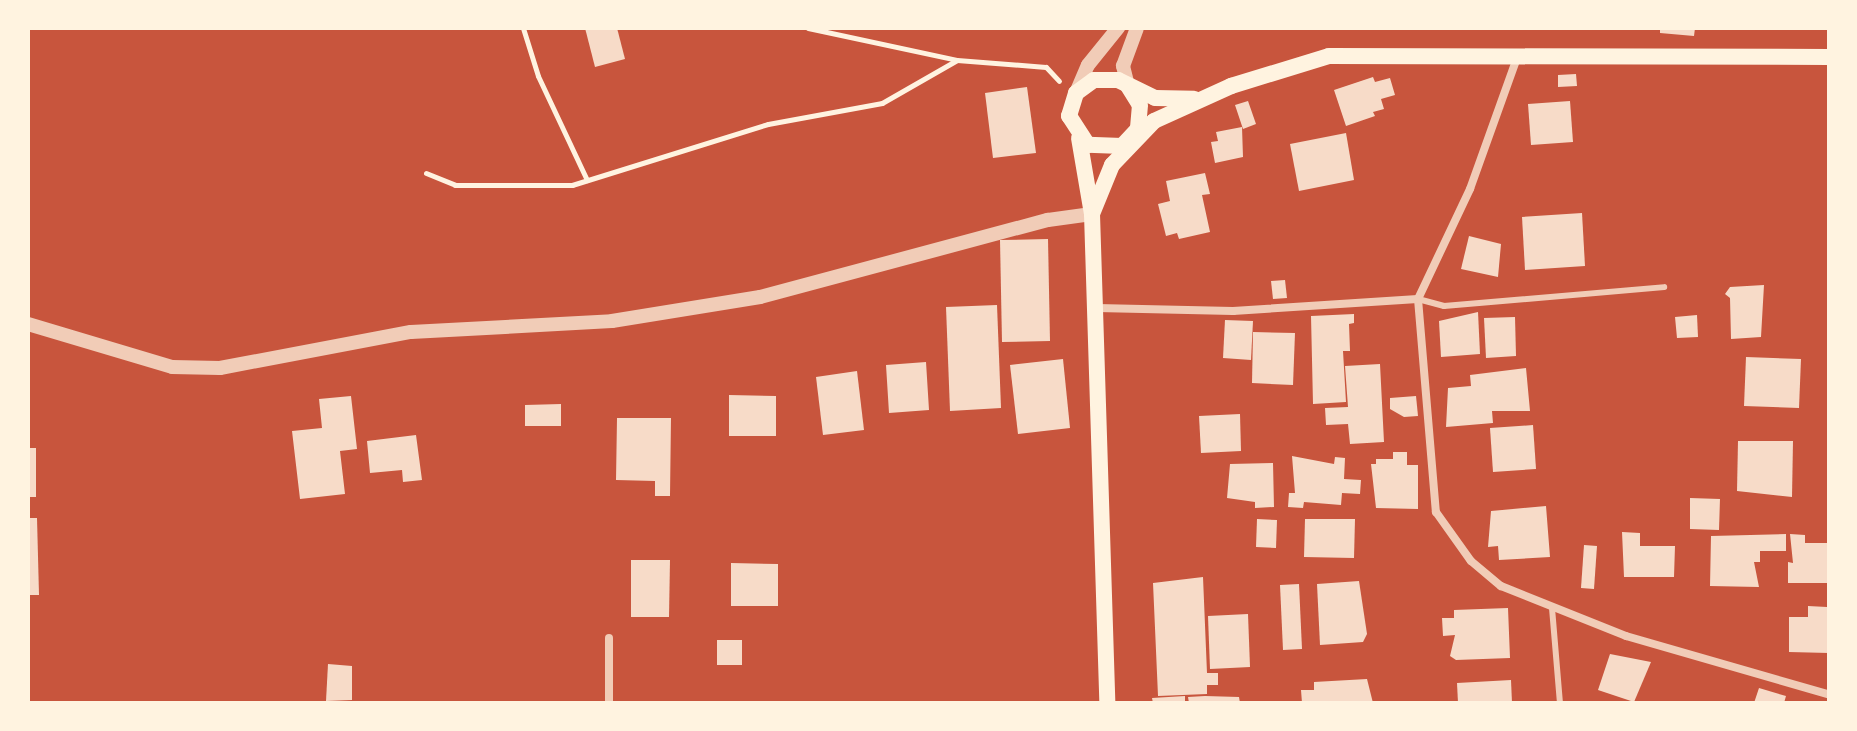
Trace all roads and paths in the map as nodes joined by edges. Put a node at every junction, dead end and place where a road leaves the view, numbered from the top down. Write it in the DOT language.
graph roads {
  1 [pos="523,28"];
  2 [pos="808,28"];
  3 [pos="1118,28"];
  4 [pos="1137,28"];
  5 [pos="1518,54"];
  6 [pos="1829,57"];
  7 [pos="957,60"];
  8 [pos="1128,86"];
  9 [pos="1076,93"];
  10 [pos="1205,97"];
  11 [pos="1079,138"];
  12 [pos="1132,139"];
  13 [pos="426,173"];
  14 [pos="587,180"];
  15 [pos="1092,214"];
  16 [pos="1664,287"];
  17 [pos="1418,299"];
  18 [pos="1097,308"];
  19 [pos="28,324"];
  20 [pos="1552,608"];
  21 [pos="609,638"];
  22 [pos="1827,694"];
  23 [pos="609,703"];
  24 [pos="1107,703"];
  25 [pos="1560,703"];
  1 -- 14 [label="path"];
  2 -- 7 [label="path"];
  3 -- 9 [label="street"];
  4 -- 8 [label="street"];
  5 -- 6 [label="main road"];
  5 -- 10 [label="main road"];
  5 -- 17 [label="street"];
  7 -- 9 [label="path"];
  7 -- 14 [label="path"];
  8 -- 9 [label="main road"];
  8 -- 10 [label="main road"];
  8 -- 12 [label="main road"];
  9 -- 11 [label="main road"];
  10 -- 12 [label="main road"];
  11 -- 12 [label="main road"];
  11 -- 15 [label="main road"];
  12 -- 15 [label="main road"];
  13 -- 14 [label="path"];
  15 -- 18 [label="main road"];
  15 -- 19 [label="street"];
  16 -- 17 [label="lane"];
  17 -- 18 [label="street"];
  17 -- 20 [label="street"];
  18 -- 24 [label="main road"];
  20 -- 22 [label="street"];
  20 -- 25 [label="lane"];
  21 -- 23 [label="street"];
}
